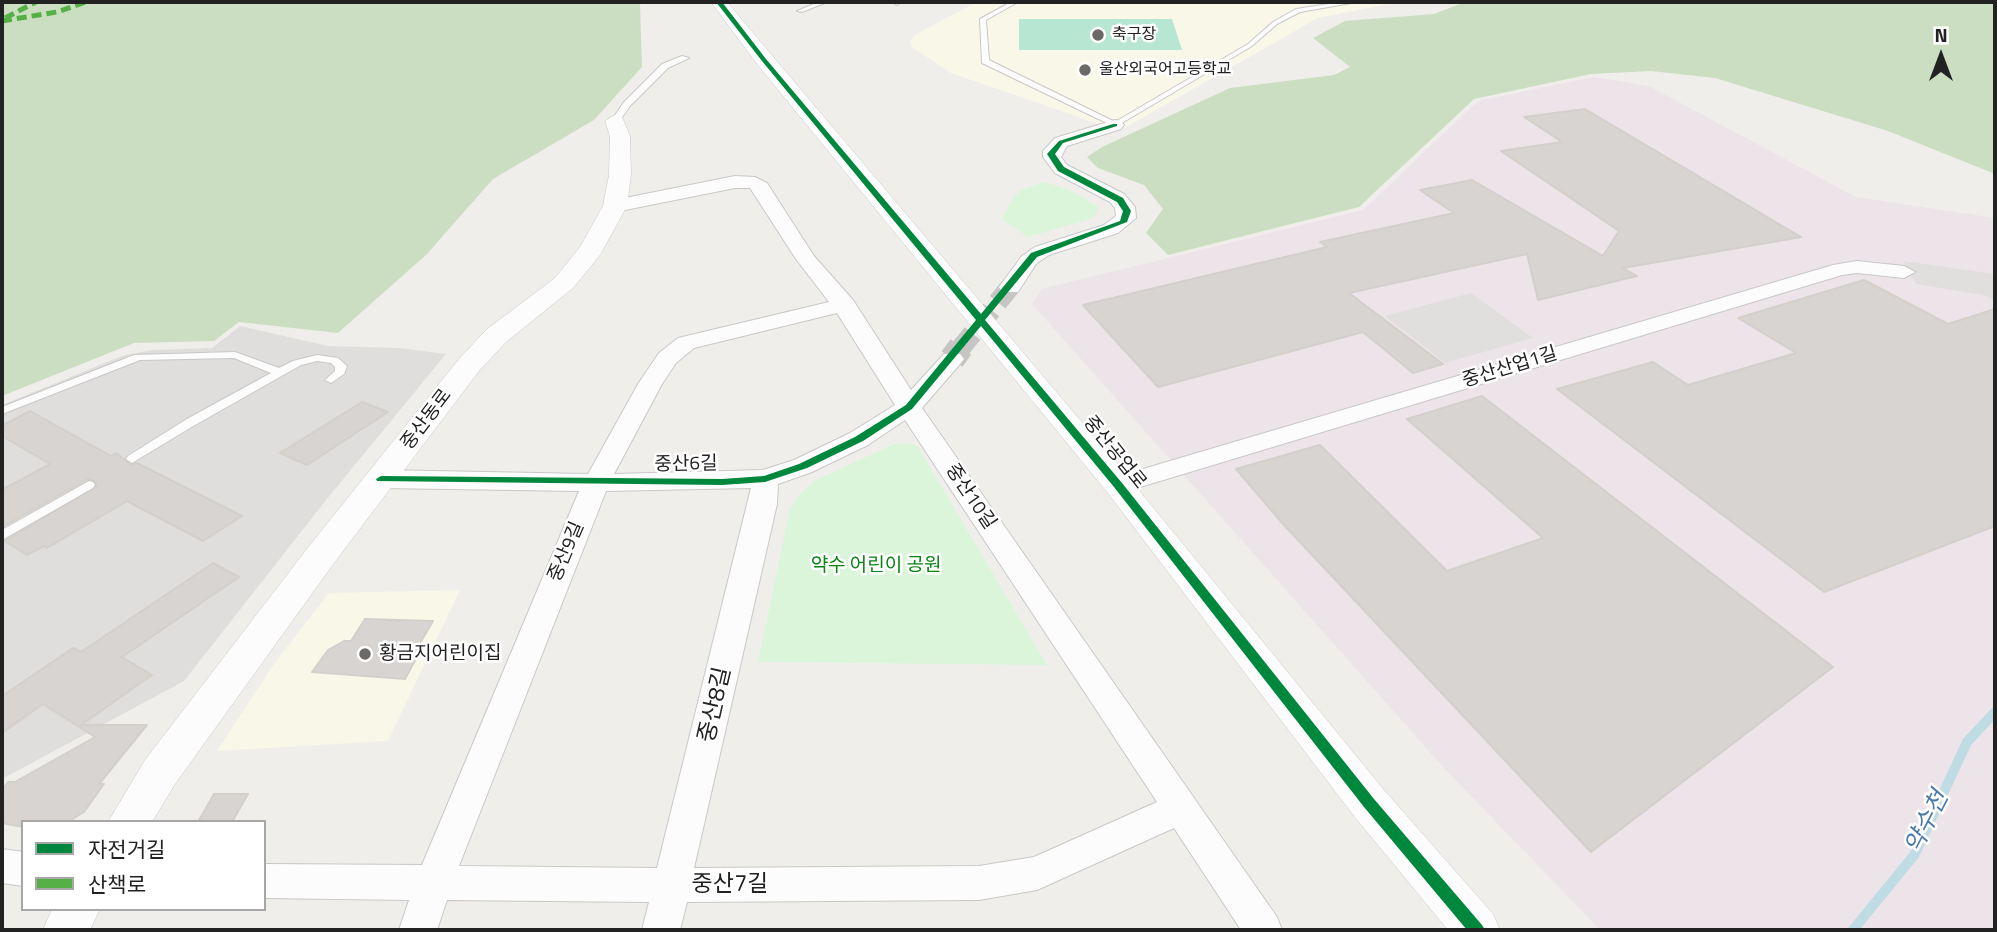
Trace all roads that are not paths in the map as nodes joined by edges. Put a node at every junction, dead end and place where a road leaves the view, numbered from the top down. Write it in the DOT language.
graph roads {
  1 [pos="719,2"];
  2 [pos="824,2"];
  3 [pos="1015,2"];
  4 [pos="1354,2"];
  5 [pos="800,11"];
  6 [pos="685,58"];
  7 [pos="615,121"];
  8 [pos="1115,125"];
  9 [pos="615,206"];
  10 [pos="1904,272"];
  11 [pos="1010,287"];
  12 [pos="845,305"];
  13 [pos="953,359"];
  14 [pos="279,372"];
  15 [pos="331,380"];
  16 [pos="909,407"];
  17 [pos="2,411"];
  18 [pos="132,459"];
  19 [pos="382,479"];
  20 [pos="765,479"];
  21 [pos="596,483"];
  22 [pos="89,485"];
  23 [pos="1118,485"];
  24 [pos="2,536"];
  25 [pos="1181,808"];
  26 [pos="130,820"];
  27 [pos="2,866"];
  28 [pos="21,869"];
  29 [pos="266,881"];
  30 [pos="434,882"];
  31 [pos="674,885"];
  32 [pos="76,911"];
  33 [pos="66,930"];
  34 [pos="418,930"];
  35 [pos="661,930"];
  36 [pos="1263,930"];
  37 [pos="1477,930"];
  1 -- 23 [label="street, 중산공업로"];
  2 -- 5 [label="lane"];
  3 -- 8 [label="lane"];
  4 -- 8 [label="lane"];
  6 -- 7 [label="lane"];
  7 -- 9 [label="street, 중산동로"];
  8 -- 11 [label="street"];
  9 -- 12 [label="street, 중산10길"];
  9 -- 19 [label="street, 중산동로"];
  10 -- 23 [label="street, 중산산업1길"];
  12 -- 16 [label="street, 중산10길"];
  12 -- 21 [label="street, 중산9길"];
  13 -- 16 [label="street, 중산6길"];
  14 -- 15 [label="lane"];
  14 -- 17 [label="lane"];
  14 -- 18 [label="lane"];
  16 -- 20 [label="street, 중산6길"];
  16 -- 25 [label="street, 중산10길"];
  19 -- 21 [label="street, 중산6길"];
  19 -- 26 [label="street, 중산동로"];
  20 -- 21 [label="street, 중산6길"];
  20 -- 31 [label="street, 중산8길"];
  21 -- 30 [label="street, 중산9길"];
  22 -- 24 [label="lane"];
  23 -- 37 [label="street, 중산공업로"];
  25 -- 31 [label="street, 중산7길"];
  25 -- 36 [label="street, 중산10길"];
  27 -- 28 [label="street"];
  29 -- 30 [label="street, 중산7길"];
  30 -- 31 [label="street, 중산7길"];
  30 -- 34 [label="street, 중산9길"];
  31 -- 35 [label="street, 중산8길"];
  32 -- 33 [label="street"];
}
